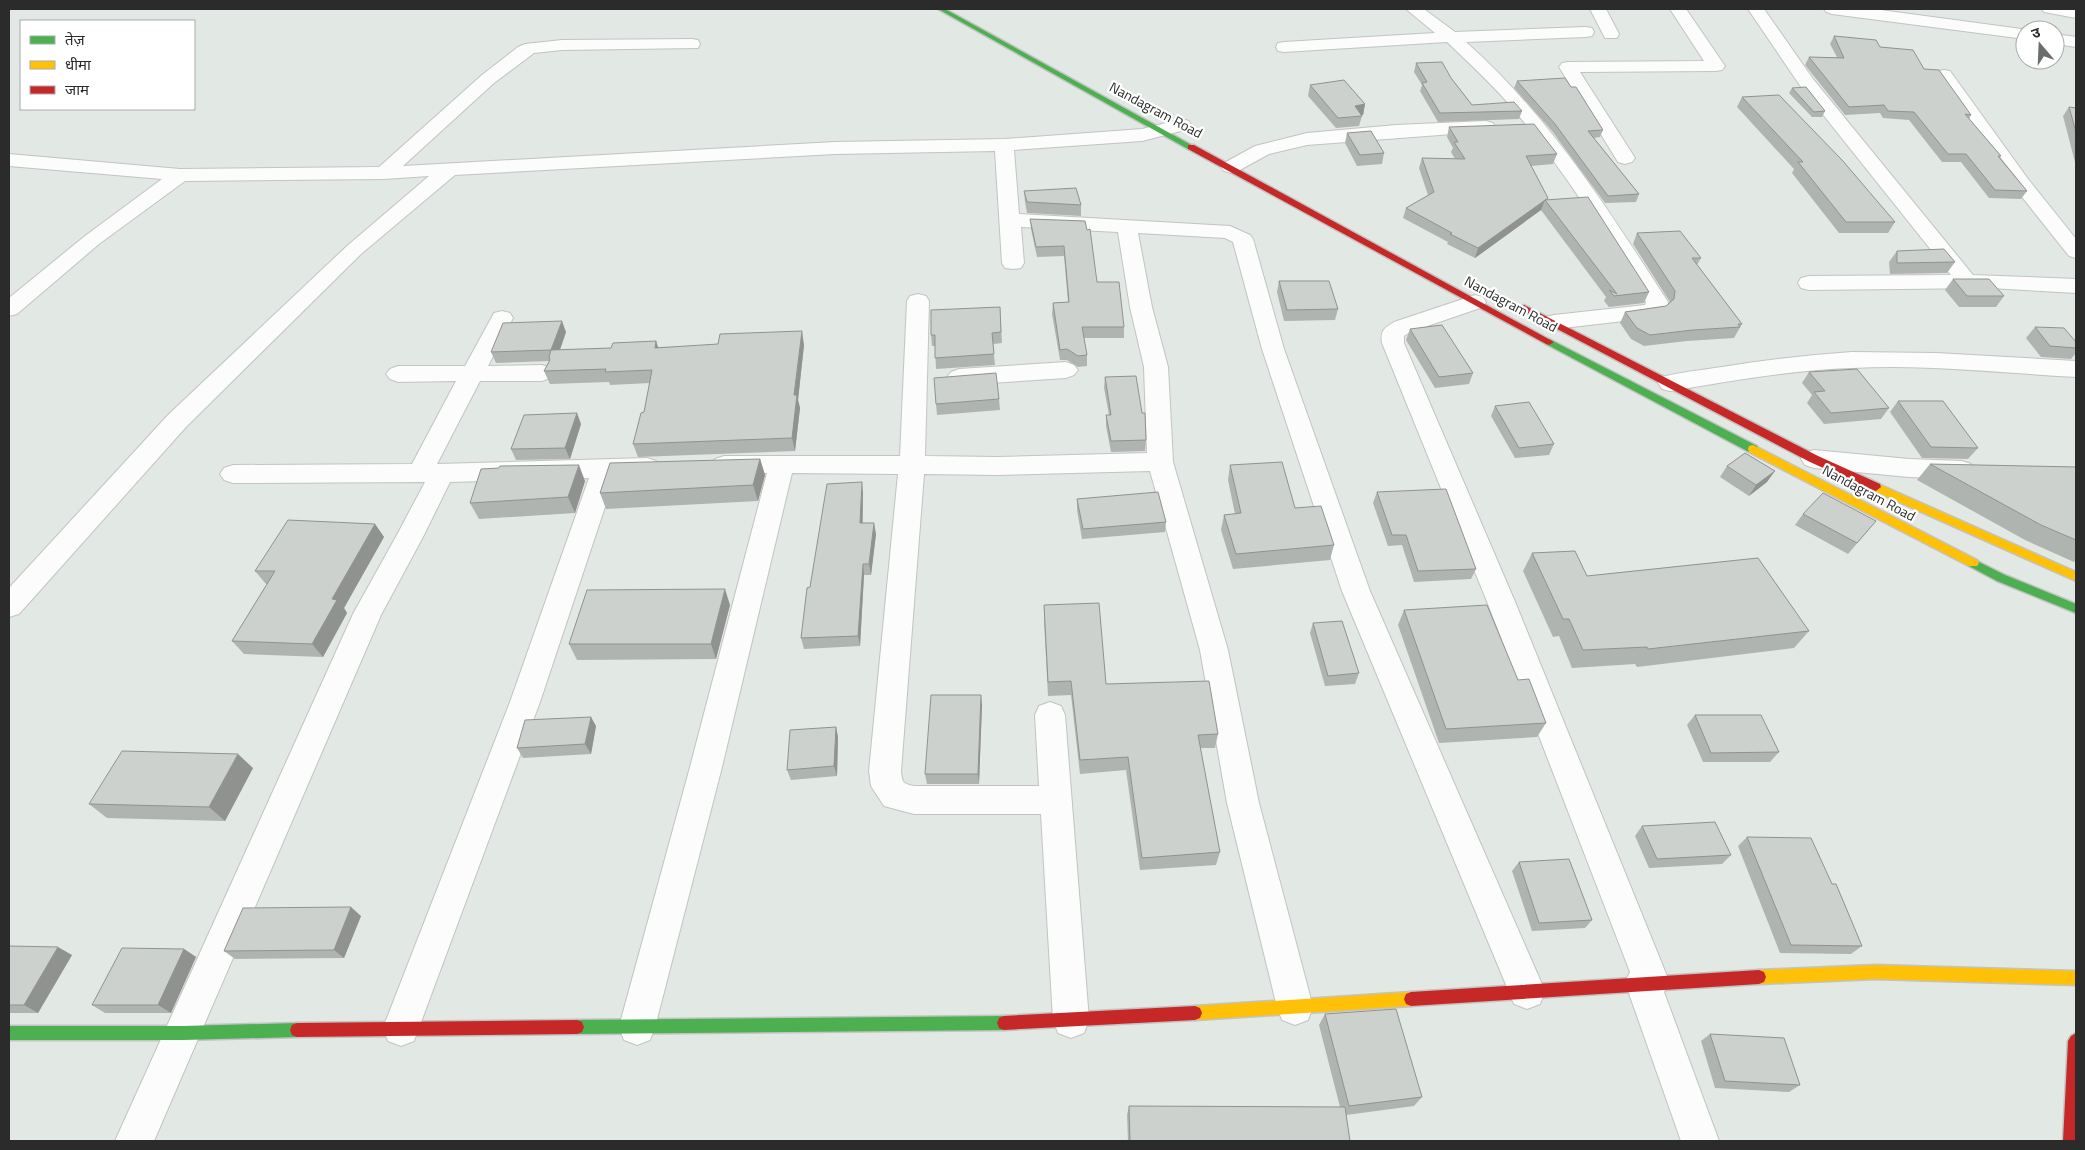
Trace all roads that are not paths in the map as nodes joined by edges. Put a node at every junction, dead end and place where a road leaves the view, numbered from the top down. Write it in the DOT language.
graph roads {
  1 [pos="941,9"];
  2 [pos="1414,9"];
  3 [pos="1598,9"];
  4 [pos="1678,9"];
  5 [pos="1756,9"];
  6 [pos="1832,9"];
  7 [pos="1963,9"];
  8 [pos="2050,9"];
  9 [pos="2076,12"];
  10 [pos="1983,28"];
  11 [pos="1586,32"];
  12 [pos="2015,33"];
  13 [pos="1611,34"];
  14 [pos="1452,37"];
  15 [pos="692,44"];
  16 [pos="1284,47"];
  17 [pos="1944,75"];
  18 [pos="1175,125"];
  19 [pos="1520,126"];
  20 [pos="1004,146"];
  21 [pos="1625,158"];
  22 [pos="9,160"];
  23 [pos="1241,160"];
  24 [pos="450,169"];
  25 [pos="384,173"];
  26 [pos="180,174"];
  27 [pos="1010,220"];
  28 [pos="1127,226"];
  29 [pos="2076,252"];
  30 [pos="1013,263"];
  31 [pos="1968,281"];
  32 [pos="1808,283"];
  33 [pos="2076,286"];
  34 [pos="918,301"];
  35 [pos="1475,302"];
  36 [pos="1512,302"];
  37 [pos="9,309"];
  38 [pos="502,318"];
  39 [pos="1554,322"];
  40 [pos="2076,369"];
  41 [pos="1066,370"];
  42 [pos="542,373"];
  43 [pos="398,374"];
  44 [pos="472,374"];
  45 [pos="915,380"];
  46 [pos="1670,383"];
  47 [pos="1814,458"];
  48 [pos="1160,462"];
  49 [pos="782,464"];
  50 [pos="912,465"];
  51 [pos="674,466"];
  52 [pos="703,466"];
  53 [pos="605,468"];
  54 [pos="1988,470"];
  55 [pos="431,472"];
  56 [pos="233,474"];
  57 [pos="2076,578"];
  58 [pos="9,606"];
  59 [pos="2076,609"];
  60 [pos="1050,715"];
  61 [pos="1056,800"];
  62 [pos="2076,978"];
  63 [pos="1647,982"];
  64 [pos="1527,991"];
  65 [pos="1295,1007"];
  66 [pos="1071,1020"];
  67 [pos="637,1027"];
  68 [pos="401,1028"];
  69 [pos="9,1033"];
  70 [pos="183,1033"];
  71 [pos="2076,1041"];
  72 [pos="134,1141"];
  73 [pos="1700,1141"];
  74 [pos="2071,1141"];
  1 -- 18 [label="street, Nandagram Road"];
  2 -- 14 [label="street"];
  3 -- 13 [label="street"];
  4 -- 21 [label="street"];
  5 -- 31 [label="street"];
  6 -- 10 [label="street"];
  7 -- 10 [label="street"];
  8 -- 9 [label="street"];
  10 -- 12 [label="street"];
  11 -- 14 [label="street"];
  14 -- 16 [label="street"];
  14 -- 19 [label="street"];
  15 -- 25 [label="street"];
  17 -- 29 [label="street"];
  18 -- 20 [label="street"];
  18 -- 23 [label="street, Nandagram Road"];
  19 -- 23 [label="street"];
  19 -- 39 [label="street"];
  20 -- 24 [label="street"];
  20 -- 27 [label="street"];
  22 -- 26 [label="street"];
  23 -- 35 [label="street, Nandagram Road"];
  24 -- 25 [label="street"];
  24 -- 58 [label="street"];
  25 -- 26 [label="street"];
  26 -- 37 [label="street"];
  27 -- 28 [label="street"];
  27 -- 30 [label="street"];
  28 -- 48 [label="street"];
  28 -- 64 [label="street"];
  31 -- 32 [label="street"];
  31 -- 33 [label="street"];
  34 -- 45 [label="street"];
  35 -- 59 [label="street, Nandagram Road"];
  35 -- 63 [label="street"];
  36 -- 39 [label="street, Nandagram Road"];
  38 -- 44 [label="street"];
  39 -- 46 [label="street, Nandagram Road"];
  40 -- 46 [label="street"];
  41 -- 45 [label="street"];
  42 -- 44 [label="street"];
  43 -- 44 [label="street"];
  44 -- 55 [label="street"];
  45 -- 50 [label="street"];
  46 -- 47 [label="street, Nandagram Road"];
  47 -- 54 [label="street"];
  47 -- 57 [label="street, Nandagram Road"];
  48 -- 50 [label="street"];
  48 -- 65 [label="street"];
  49 -- 50 [label="street"];
  49 -- 52 [label="street"];
  49 -- 67 [label="street"];
  50 -- 61 [label="street"];
  51 -- 53 [label="street"];
  53 -- 55 [label="street"];
  53 -- 68 [label="street"];
  55 -- 56 [label="street"];
  55 -- 70 [label="street"];
  60 -- 61 [label="street"];
  61 -- 66 [label="street"];
  62 -- 63 [label="street"];
  63 -- 64 [label="street"];
  63 -- 73 [label="street"];
  64 -- 65 [label="street"];
  65 -- 66 [label="street"];
  66 -- 67 [label="street"];
  67 -- 68 [label="street"];
  68 -- 70 [label="street"];
  69 -- 70 [label="street"];
  70 -- 72 [label="street"];
  71 -- 74 [label="street"];
}
